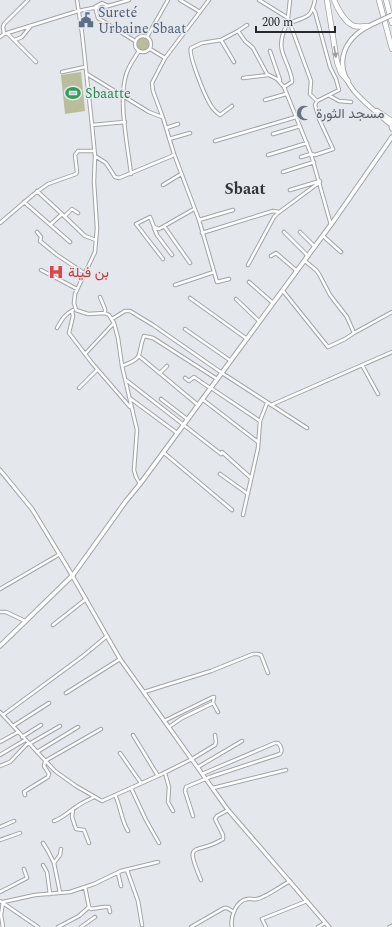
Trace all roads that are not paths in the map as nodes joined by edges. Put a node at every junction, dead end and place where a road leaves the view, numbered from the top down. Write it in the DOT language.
graph roads {
  1 [pos="28,0"];
  2 [pos="77,0"];
  3 [pos="129,0"];
  4 [pos="168,0"];
  5 [pos="180,0"];
  6 [pos="209,0"];
  7 [pos="259,0"];
  8 [pos="290,0"];
  9 [pos="314,0"];
  10 [pos="327,0"];
  11 [pos="334,0"];
  12 [pos="379,0"];
  13 [pos="386,1"];
  14 [pos="95,8"];
  15 [pos="313,9"];
  16 [pos="78,11"];
  17 [pos="200,12"];
  18 [pos="392,15"];
  19 [pos="288,18"];
  20 [pos="290,23"];
  21 [pos="392,23"];
  22 [pos="247,25"];
  23 [pos="31,26"];
  24 [pos="368,26"];
  25 [pos="238,31"];
  26 [pos="6,34"];
  27 [pos="0,37"];
  28 [pos="147,37"];
  29 [pos="14,40"];
  30 [pos="221,40"];
  31 [pos="135,41"];
  32 [pos="150,49"];
  33 [pos="392,49"];
  34 [pos="139,51"];
  35 [pos="270,51"];
  36 [pos="165,58"];
  37 [pos="36,62"];
  38 [pos="234,62"];
  39 [pos="85,67"];
  40 [pos="62,72"];
  41 [pos="86,74"];
  42 [pos="268,75"];
  43 [pos="242,78"];
  44 [pos="348,81"];
  45 [pos="281,82"];
  46 [pos="284,87"];
  47 [pos="286,94"];
  48 [pos="123,95"];
  49 [pos="330,96"];
  50 [pos="265,100"];
  51 [pos="317,101"];
  52 [pos="351,102"];
  53 [pos="232,106"];
  54 [pos="376,112"];
  55 [pos="296,117"];
  56 [pos="163,118"];
  57 [pos="392,121"];
  58 [pos="125,122"];
  59 [pos="178,124"];
  60 [pos="92,125"];
  61 [pos="300,126"];
  62 [pos="166,128"];
  63 [pos="392,129"];
  64 [pos="190,133"];
  65 [pos="273,134"];
  66 [pos="392,137"];
  67 [pos="169,139"];
  68 [pos="215,141"];
  69 [pos="307,143"];
  70 [pos="94,151"];
  71 [pos="174,154"];
  72 [pos="311,154"];
  73 [pos="268,155"];
  74 [pos="95,156"];
  75 [pos="301,157"];
  76 [pos="314,162"];
  77 [pos="283,172"];
  78 [pos="131,174"];
  79 [pos="182,174"];
  80 [pos="320,181"];
  81 [pos="163,185"];
  82 [pos="290,190"];
  83 [pos="37,191"];
  84 [pos="24,202"];
  85 [pos="194,209"];
  86 [pos="233,210"];
  87 [pos="279,212"];
  88 [pos="78,213"];
  89 [pos="64,215"];
  90 [pos="199,220"];
  91 [pos="0,223"];
  92 [pos="51,224"];
  93 [pos="331,225"];
  94 [pos="164,226"];
  95 [pos="154,227"];
  96 [pos="36,232"];
  97 [pos="284,232"];
  98 [pos="300,232"];
  99 [pos="202,233"];
  100 [pos="323,236"];
  101 [pos="96,240"];
  102 [pos="70,242"];
  103 [pos="315,247"];
  104 [pos="341,252"];
  105 [pos="172,255"];
  106 [pos="271,256"];
  107 [pos="308,256"];
  108 [pos="163,259"];
  109 [pos="304,261"];
  110 [pos="190,263"];
  111 [pos="248,265"];
  112 [pos="41,270"];
  113 [pos="214,272"];
  114 [pos="297,272"];
  115 [pos="84,273"];
  116 [pos="229,279"];
  117 [pos="249,282"];
  118 [pos="175,285"];
  119 [pos="77,289"];
  120 [pos="283,291"];
  121 [pos="100,297"];
  122 [pos="190,298"];
  123 [pos="236,299"];
  124 [pos="273,304"];
  125 [pos="74,310"];
  126 [pos="392,312"];
  127 [pos="105,313"];
  128 [pos="112,319"];
  129 [pos="260,322"];
  130 [pos="114,323"];
  131 [pos="57,328"];
  132 [pos="185,329"];
  133 [pos="354,333"];
  134 [pos="247,339"];
  135 [pos="392,352"];
  136 [pos="84,354"];
  137 [pos="140,355"];
  138 [pos="231,361"];
  139 [pos="362,365"];
  140 [pos="122,366"];
  141 [pos="167,366"];
  142 [pos="97,370"];
  143 [pos="160,373"];
  144 [pos="222,373"];
  145 [pos="184,378"];
  146 [pos="217,379"];
  147 [pos="125,380"];
  148 [pos="79,388"];
  149 [pos="210,388"];
  150 [pos="378,394"];
  151 [pos="130,399"];
  152 [pos="161,399"];
  153 [pos="202,399"];
  154 [pos="269,404"];
  155 [pos="198,405"];
  156 [pos="132,408"];
  157 [pos="187,419"];
  158 [pos="260,421"];
  159 [pos="183,425"];
  160 [pos="307,428"];
  161 [pos="177,433"];
  162 [pos="258,442"];
  163 [pos="163,452"];
  164 [pos="0,470"];
  165 [pos="220,474"];
  166 [pos="251,478"];
  167 [pos="140,484"];
  168 [pos="248,494"];
  169 [pos="232,510"];
  170 [pos="243,515"];
  171 [pos="60,554"];
  172 [pos="72,575"];
  173 [pos="0,589"];
  174 [pos="86,599"];
  175 [pos="0,612"];
  176 [pos="26,621"];
  177 [pos="53,625"];
  178 [pos="107,636"];
  179 [pos="0,646"];
  180 [pos="120,659"];
  181 [pos="268,673"];
  182 [pos="144,692"];
  183 [pos="66,693"];
  184 [pos="213,703"];
  185 [pos="49,704"];
  186 [pos="0,712"];
  187 [pos="218,712"];
  188 [pos="3,715"];
  189 [pos="164,720"];
  190 [pos="41,725"];
  191 [pos="13,726"];
  192 [pos="60,726"];
  193 [pos="78,727"];
  194 [pos="169,727"];
  195 [pos="101,729"];
  196 [pos="18,732"];
  197 [pos="133,735"];
  198 [pos="215,735"];
  199 [pos="22,737"];
  200 [pos="25,740"];
  201 [pos="242,741"];
  202 [pos="0,742"];
  203 [pos="28,743"];
  204 [pos="36,752"];
  205 [pos="120,753"];
  206 [pos="0,755"];
  207 [pos="192,759"];
  208 [pos="45,760"];
  209 [pos="0,766"];
  210 [pos="198,767"];
  211 [pos="286,770"];
  212 [pos="165,773"];
  213 [pos="202,774"];
  214 [pos="158,776"];
  215 [pos="206,779"];
  216 [pos="141,783"];
  217 [pos="131,788"];
  218 [pos="212,788"];
  219 [pos="24,795"];
  220 [pos="115,795"];
  221 [pos="94,797"];
  222 [pos="73,809"];
  223 [pos="228,810"];
  224 [pos="173,811"];
  225 [pos="193,816"];
  226 [pos="14,821"];
  227 [pos="54,822"];
  228 [pos="0,827"];
  229 [pos="128,831"];
  230 [pos="20,832"];
  231 [pos="0,840"];
  232 [pos="43,843"];
  233 [pos="89,843"];
  234 [pos="159,843"];
  235 [pos="61,849"];
  236 [pos="158,862"];
  237 [pos="54,863"];
  238 [pos="43,866"];
  239 [pos="24,869"];
  240 [pos="127,870"];
  241 [pos="118,873"];
  242 [pos="201,880"];
  243 [pos="290,881"];
  244 [pos="121,886"];
  245 [pos="85,887"];
  246 [pos="0,892"];
  247 [pos="60,893"];
  248 [pos="50,894"];
  249 [pos="307,901"];
  250 [pos="1,902"];
  251 [pos="89,907"];
  252 [pos="110,912"];
  253 [pos="234,912"];
  254 [pos="95,916"];
  255 [pos="325,923"];
  256 [pos="142,925"];
  257 [pos="3,927"];
  258 [pos="38,927"];
  259 [pos="58,927"];
  260 [pos="81,927"];
  261 [pos="190,927"];
  262 [pos="232,927"];
  263 [pos="266,927"];
  264 [pos="318,927"];
  265 [pos="329,927"];
  1 -- 26 [label="street"];
  2 -- 16 [label="street"];
  3 -- 14 [label="street"];
  4 -- 28 [label="street"];
  5 -- 17 [label="street"];
  6 -- 17 [label="street"];
  7 -- 19 [label="street"];
  8 -- 19 [label="street"];
  9 -- 15 [label="street"];
  10 -- 44 [label="highway, one-way"];
  11 -- 24 [label="highway"];
  12 -- 33 [label="highway"];
  13 -- 21 [label="highway"];
  14 -- 16 [label="street"];
  14 -- 31 [label="street"];
  15 -- 20 [label="street"];
  15 -- 49 [label="street"];
  16 -- 23 [label="street"];
  16 -- 39 [label="street"];
  17 -- 36 [label="street"];
  18 -- 24 [label="main road, bridge"];
  19 -- 20 [label="street"];
  20 -- 46 [label="street"];
  20 -- 51 [label="street"];
  22 -- 25 [label="street"];
  23 -- 26 [label="street"];
  23 -- 29 [label="street"];
  24 -- 44 [label="main road"];
  25 -- 30 [label="street"];
  25 -- 42 [label="street"];
  26 -- 27 [label="street"];
  26 -- 29 [label="street"];
  28 -- 31 [label="street"];
  28 -- 32 [label="street"];
  29 -- 37 [label="street"];
  30 -- 38 [label="street"];
  30 -- 53 [label="street"];
  31 -- 34 [label="street"];
  32 -- 34 [label="street"];
  32 -- 36 [label="street"];
  34 -- 48 [label="street"];
  35 -- 45 [label="street"];
  36 -- 56 [label="street"];
  39 -- 40 [label="street"];
  39 -- 41 [label="street"];
  41 -- 48 [label="street"];
  41 -- 60 [label="street"];
  42 -- 43 [label="street"];
  42 -- 45 [label="street"];
  44 -- 54 [label="main road"];
  45 -- 46 [label="street"];
  46 -- 47 [label="street"];
  47 -- 50 [label="street"];
  47 -- 55 [label="street"];
  48 -- 56 [label="street"];
  48 -- 58 [label="street"];
  49 -- 51 [label="street"];
  49 -- 52 [label="street"];
  51 -- 72 [label="street"];
  54 -- 57 [label="highway"];
  54 -- 63 [label="main road"];
  55 -- 61 [label="street"];
  55 -- 68 [label="street"];
  56 -- 62 [label="street"];
  58 -- 60 [label="street"];
  58 -- 78 [label="street"];
  59 -- 62 [label="street"];
  60 -- 70 [label="street"];
  61 -- 65 [label="street"];
  61 -- 69 [label="street"];
  62 -- 67 [label="street"];
  64 -- 67 [label="street"];
  66 -- 93 [label="main road"];
  67 -- 71 [label="street"];
  69 -- 72 [label="street"];
  69 -- 73 [label="street"];
  70 -- 74 [label="street"];
  70 -- 83 [label="street"];
  71 -- 78 [label="street"];
  71 -- 79 [label="street"];
  72 -- 75 [label="street"];
  72 -- 76 [label="street"];
  74 -- 78 [label="street"];
  74 -- 101 [label="street"];
  76 -- 77 [label="street"];
  76 -- 80 [label="street"];
  79 -- 81 [label="street"];
  79 -- 85 [label="street"];
  80 -- 82 [label="street"];
  80 -- 87 [label="street"];
  80 -- 93 [label="street"];
  83 -- 84 [label="street"];
  83 -- 89 [label="street"];
  84 -- 91 [label="street"];
  84 -- 92 [label="street"];
  85 -- 90 [label="street"];
  85 -- 94 [label="street"];
  86 -- 90 [label="street"];
  87 -- 99 [label="street"];
  87 -- 111 [label="street"];
  88 -- 89 [label="street"];
  89 -- 92 [label="street"];
  89 -- 101 [label="street"];
  90 -- 99 [label="street"];
  92 -- 102 [label="street"];
  93 -- 100 [label="main road"];
  94 -- 95 [label="street"];
  94 -- 110 [label="street"];
  95 -- 105 [label="street"];
  95 -- 108 [label="street"];
  96 -- 115 [label="street"];
  97 -- 107 [label="street"];
  98 -- 103 [label="street"];
  99 -- 113 [label="street"];
  100 -- 103 [label="main road"];
  100 -- 104 [label="street"];
  101 -- 115 [label="street"];
  103 -- 107 [label="main road"];
  106 -- 114 [label="street"];
  107 -- 109 [label="main road"];
  109 -- 114 [label="main road"];
  109 -- 133 [label="street"];
  112 -- 119 [label="street"];
  113 -- 116 [label="street"];
  113 -- 118 [label="street"];
  114 -- 120 [label="main road"];
  115 -- 119 [label="street"];
  117 -- 124 [label="street"];
  119 -- 125 [label="street"];
  120 -- 124 [label="main road"];
  120 -- 133 [label="street"];
  121 -- 127 [label="street"];
  122 -- 134 [label="street"];
  123 -- 129 [label="street"];
  124 -- 129 [label="main road"];
  125 -- 127 [label="street"];
  125 -- 131 [label="street"];
  125 -- 136 [label="street"];
  126 -- 133 [label="street"];
  127 -- 128 [label="street"];
  128 -- 130 [label="street"];
  128 -- 144 [label="street"];
  129 -- 134 [label="main road"];
  130 -- 136 [label="street"];
  130 -- 140 [label="street"];
  132 -- 138 [label="street"];
  134 -- 138 [label="main road"];
  135 -- 139 [label="street"];
  136 -- 142 [label="street"];
  137 -- 140 [label="street"];
  137 -- 143 [label="street"];
  137 -- 146 [label="street"];
  138 -- 144 [label="main road"];
  139 -- 150 [label="street"];
  139 -- 154 [label="street"];
  140 -- 147 [label="street"];
  141 -- 143 [label="street"];
  142 -- 148 [label="street"];
  142 -- 156 [label="street"];
  143 -- 155 [label="street"];
  144 -- 146 [label="main road"];
  144 -- 154 [label="street"];
  145 -- 149 [label="street"];
  146 -- 149 [label="main road"];
  147 -- 151 [label="street"];
  147 -- 159 [label="street"];
  149 -- 153 [label="main road"];
  149 -- 158 [label="street"];
  151 -- 156 [label="street"];
  151 -- 161 [label="street"];
  152 -- 157 [label="street"];
  153 -- 155 [label="main road"];
  153 -- 162 [label="street"];
  154 -- 158 [label="street"];
  154 -- 160 [label="street"];
  155 -- 157 [label="main road"];
  156 -- 167 [label="street"];
  157 -- 159 [label="main road"];
  158 -- 162 [label="street"];
  159 -- 161 [label="main road"];
  159 -- 166 [label="street"];
  161 -- 163 [label="main road"];
  162 -- 166 [label="street"];
  163 -- 167 [label="main road"];
  163 -- 169 [label="street"];
  164 -- 171 [label="street"];
  165 -- 168 [label="street"];
  166 -- 168 [label="street"];
  167 -- 172 [label="main road"];
  168 -- 170 [label="street"];
  171 -- 172 [label="street"];
  171 -- 173 [label="street"];
  172 -- 174 [label="street"];
  172 -- 176 [label="main road"];
  174 -- 177 [label="street"];
  174 -- 178 [label="street"];
  175 -- 176 [label="street"];
  176 -- 179 [label="main road"];
  178 -- 180 [label="street"];
  178 -- 188 [label="street"];
  180 -- 182 [label="street"];
  180 -- 183 [label="street"];
  181 -- 182 [label="street"];
  182 -- 189 [label="street"];
  184 -- 187 [label="street"];
  184 -- 189 [label="street"];
  184 -- 194 [label="street"];
  185 -- 191 [label="street"];
  186 -- 188 [label="street"];
  188 -- 191 [label="street"];
  189 -- 194 [label="street"];
  190 -- 199 [label="street"];
  191 -- 196 [label="street"];
  192 -- 203 [label="street"];
  193 -- 204 [label="street"];
  194 -- 207 [label="street"];
  195 -- 208 [label="street"];
  196 -- 199 [label="street"];
  196 -- 202 [label="street"];
  197 -- 214 [label="street"];
  198 -- 207 [label="street"];
  199 -- 200 [label="street"];
  200 -- 203 [label="street"];
  200 -- 206 [label="street"];
  201 -- 210 [label="street"];
  203 -- 204 [label="street"];
  203 -- 209 [label="street"];
  204 -- 208 [label="street"];
  205 -- 216 [label="street"];
  207 -- 210 [label="street"];
  207 -- 212 [label="street"];
  208 -- 219 [label="street"];
  208 -- 221 [label="street"];
  210 -- 213 [label="street"];
  211 -- 218 [label="street"];
  212 -- 214 [label="street"];
  212 -- 224 [label="street"];
  213 -- 215 [label="street"];
  213 -- 215 [label="street"];
  214 -- 216 [label="street"];
  215 -- 218 [label="street"];
  215 -- 225 [label="street"];
  216 -- 217 [label="street"];
  217 -- 220 [label="street"];
  217 -- 234 [label="street"];
  218 -- 223 [label="street"];
  220 -- 221 [label="street"];
  220 -- 229 [label="street"];
  221 -- 222 [label="street"];
  222 -- 227 [label="street"];
  222 -- 233 [label="street"];
  223 -- 242 [label="street"];
  223 -- 243 [label="street"];
  226 -- 228 [label="street"];
  230 -- 231 [label="street"];
  232 -- 237 [label="street"];
  235 -- 237 [label="street"];
  236 -- 240 [label="street"];
  237 -- 247 [label="street"];
  238 -- 248 [label="street"];
  239 -- 246 [label="street"];
  240 -- 241 [label="street"];
  240 -- 256 [label="street"];
  241 -- 244 [label="street"];
  241 -- 245 [label="street"];
  243 -- 249 [label="street"];
  243 -- 253 [label="street"];
  245 -- 247 [label="street"];
  245 -- 251 [label="street"];
  247 -- 248 [label="street"];
  248 -- 250 [label="street"];
  249 -- 255 [label="street"];
  249 -- 263 [label="street"];
  250 -- 257 [label="street"];
  250 -- 258 [label="street"];
  251 -- 252 [label="street"];
  251 -- 259 [label="street"];
  253 -- 261 [label="street"];
  253 -- 262 [label="street"];
  254 -- 260 [label="street"];
  255 -- 264 [label="street"];
  255 -- 265 [label="street"];
}
